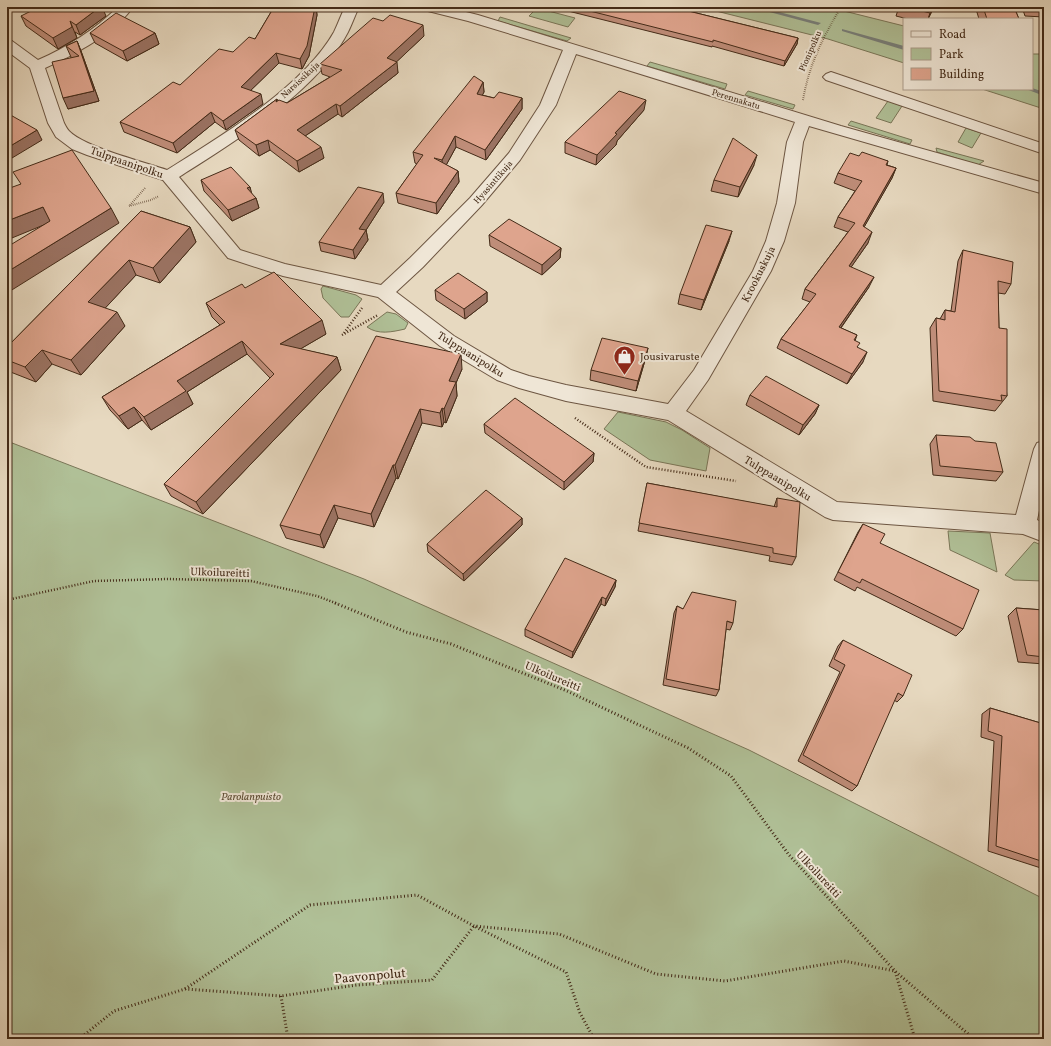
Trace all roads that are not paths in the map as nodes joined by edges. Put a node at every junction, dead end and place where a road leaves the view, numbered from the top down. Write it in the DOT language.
graph roads {
  1 [pos="126,7"];
  2 [pos="352,7"];
  3 [pos="429,7"];
  4 [pos="7,44"];
  5 [pos="570,49"];
  6 [pos="37,66"];
  7 [pos="831,77"];
  8 [pos="803,112"];
  9 [pos="1044,149"];
  10 [pos="172,180"];
  11 [pos="1044,189"];
  12 [pos="385,295"];
  13 [pos="674,413"];
  14 [pos="1044,449"];
  15 [pos="1025,525"];
  16 [pos="1044,533"];
  1 -- 6 [label="street"];
  2 -- 10 [label="street, Narsissikuja"];
  3 -- 5 [label="street, Perennakatu"];
  4 -- 6 [label="street"];
  5 -- 8 [label="street, Perennakatu"];
  5 -- 12 [label="street, Hyasinttikuja"];
  6 -- 10 [label="street, Tulppaanipolku"];
  7 -- 9 [label="street"];
  8 -- 11 [label="street, Perennakatu"];
  8 -- 13 [label="street, Krookuskuja"];
  10 -- 12 [label="street, Tulppaanipolku"];
  12 -- 13 [label="street, Tulppaanipolku"];
  13 -- 15 [label="street, Tulppaanipolku"];
  14 -- 15 [label="street"];
  15 -- 16 [label="street, Tulppaanipolku"];
}
